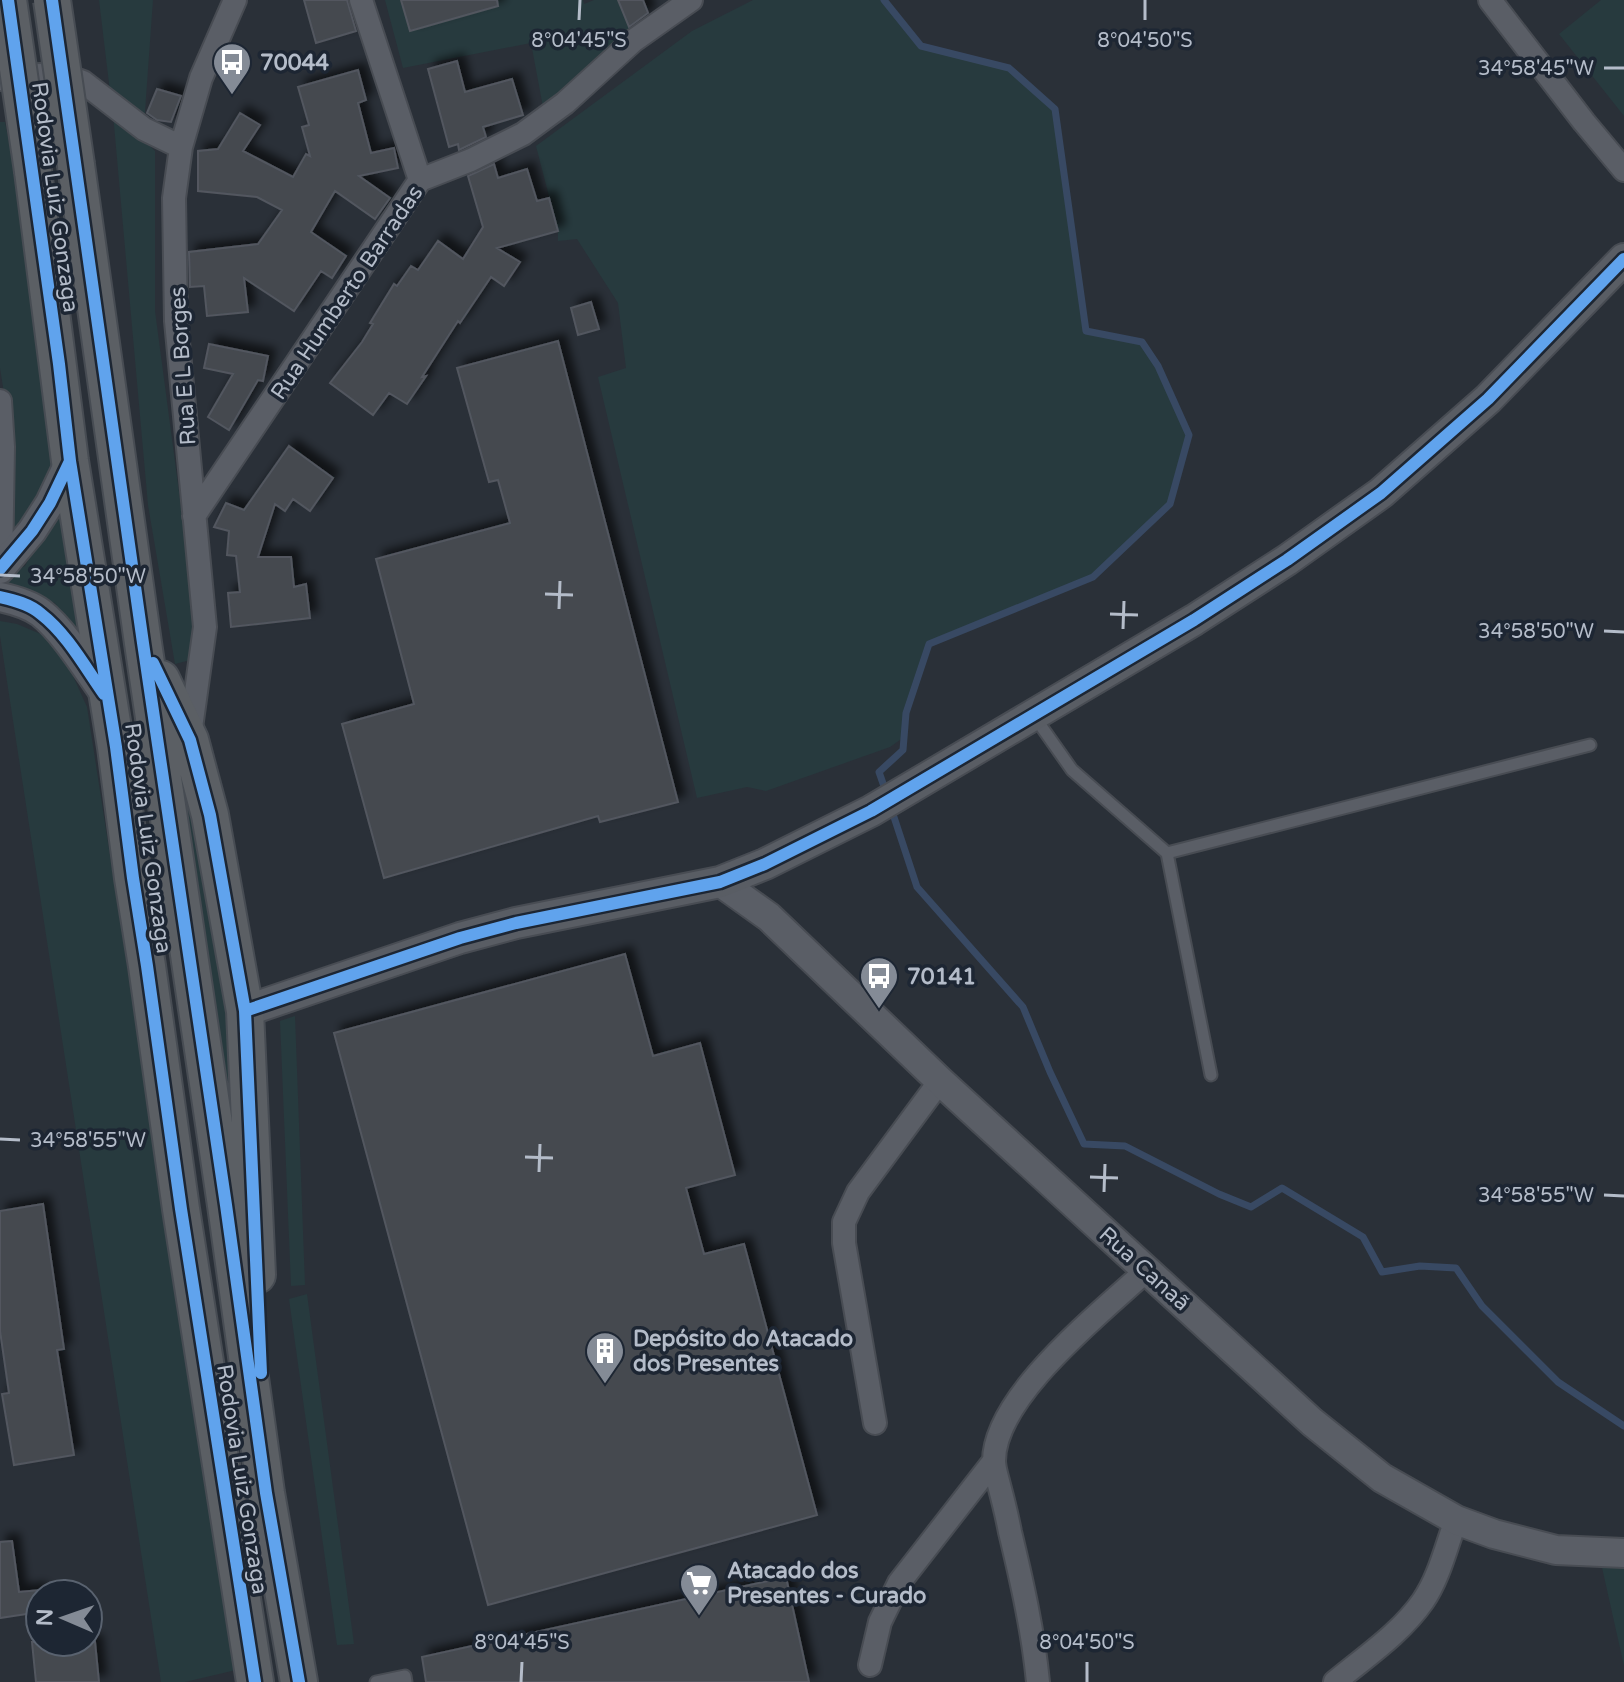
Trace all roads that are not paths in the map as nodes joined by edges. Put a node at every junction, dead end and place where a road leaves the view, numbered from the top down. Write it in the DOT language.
graph roads {
  1 [pos="8,0"];
  2 [pos="52,0"];
  3 [pos="235,0"];
  4 [pos="361,0"];
  5 [pos="691,0"];
  6 [pos="1490,0"];
  7 [pos="0,79"];
  8 [pos="181,147"];
  9 [pos="1624,170"];
  10 [pos="420,180"];
  11 [pos="1624,259"];
  12 [pos="0,401"];
  13 [pos="70,461"];
  14 [pos="194,516"];
  15 [pos="0,569"];
  16 [pos="0,597"];
  17 [pos="143,643"];
  18 [pos="107,697"];
  19 [pos="1034,715"];
  20 [pos="190,740"];
  21 [pos="1590,745"];
  22 [pos="1167,853"];
  23 [pos="720,882"];
  24 [pos="245,1011"];
  25 [pos="1211,1075"];
  26 [pos="940,1081"];
  27 [pos="1147,1270"];
  28 [pos="875,1423"];
  29 [pos="994,1461"];
  30 [pos="266,1493"];
  31 [pos="1456,1520"];
  32 [pos="1624,1553"];
  33 [pos="870,1665"];
  34 [pos="300,1672"];
  35 [pos="255,1682"];
  36 [pos="376,1682"];
  37 [pos="406,1682"];
  38 [pos="1038,1682"];
  39 [pos="1335,1682"];
  1 -- 13 [label="highway, Rodovia Luiz Gonzaga, bridge"];
  2 -- 17 [label="highway, Rodovia Luiz Gonzaga, bridge"];
  3 -- 8 [label="street, Rua E L Borges"];
  4 -- 10 [label="street"];
  5 -- 10 [label="street, Rua Humberto Barradas"];
  6 -- 9 [label="street"];
  7 -- 8 [label="street"];
  8 -- 14 [label="street, Rua E L Borges"];
  10 -- 14 [label="street, Rua Humberto Barradas"];
  11 -- 19 [label="main road"];
  12 -- 15 [label="street"];
  13 -- 15 [label="street"];
  13 -- 18 [label="highway, Rodovia Luiz Gonzaga"];
  14 -- 20 [label="street, Rua E L Borges"];
  16 -- 18 [label="street"];
  17 -- 20 [label="highway"];
  17 -- 30 [label="highway, Rodovia Luiz Gonzaga"];
  18 -- 35 [label="highway, Rodovia Luiz Gonzaga"];
  19 -- 22 [label="lane"];
  19 -- 23 [label="main road"];
  20 -- 24 [label="highway"];
  21 -- 22 [label="lane"];
  22 -- 25 [label="lane"];
  23 -- 24 [label="main road"];
  23 -- 26 [label="street, Rua Canaã"];
  24 -- 30 [label="highway"];
  26 -- 27 [label="street, Rua Canaã"];
  26 -- 28 [label="street"];
  27 -- 29 [label="street"];
  27 -- 31 [label="street, Rua Canaã"];
  29 -- 33 [label="street"];
  29 -- 38 [label="street"];
  30 -- 34 [label="highway, Rodovia Luiz Gonzaga"];
  31 -- 32 [label="street, Rua Canaã"];
  31 -- 39 [label="street"];
  36 -- 37 [label="lane"];
}
